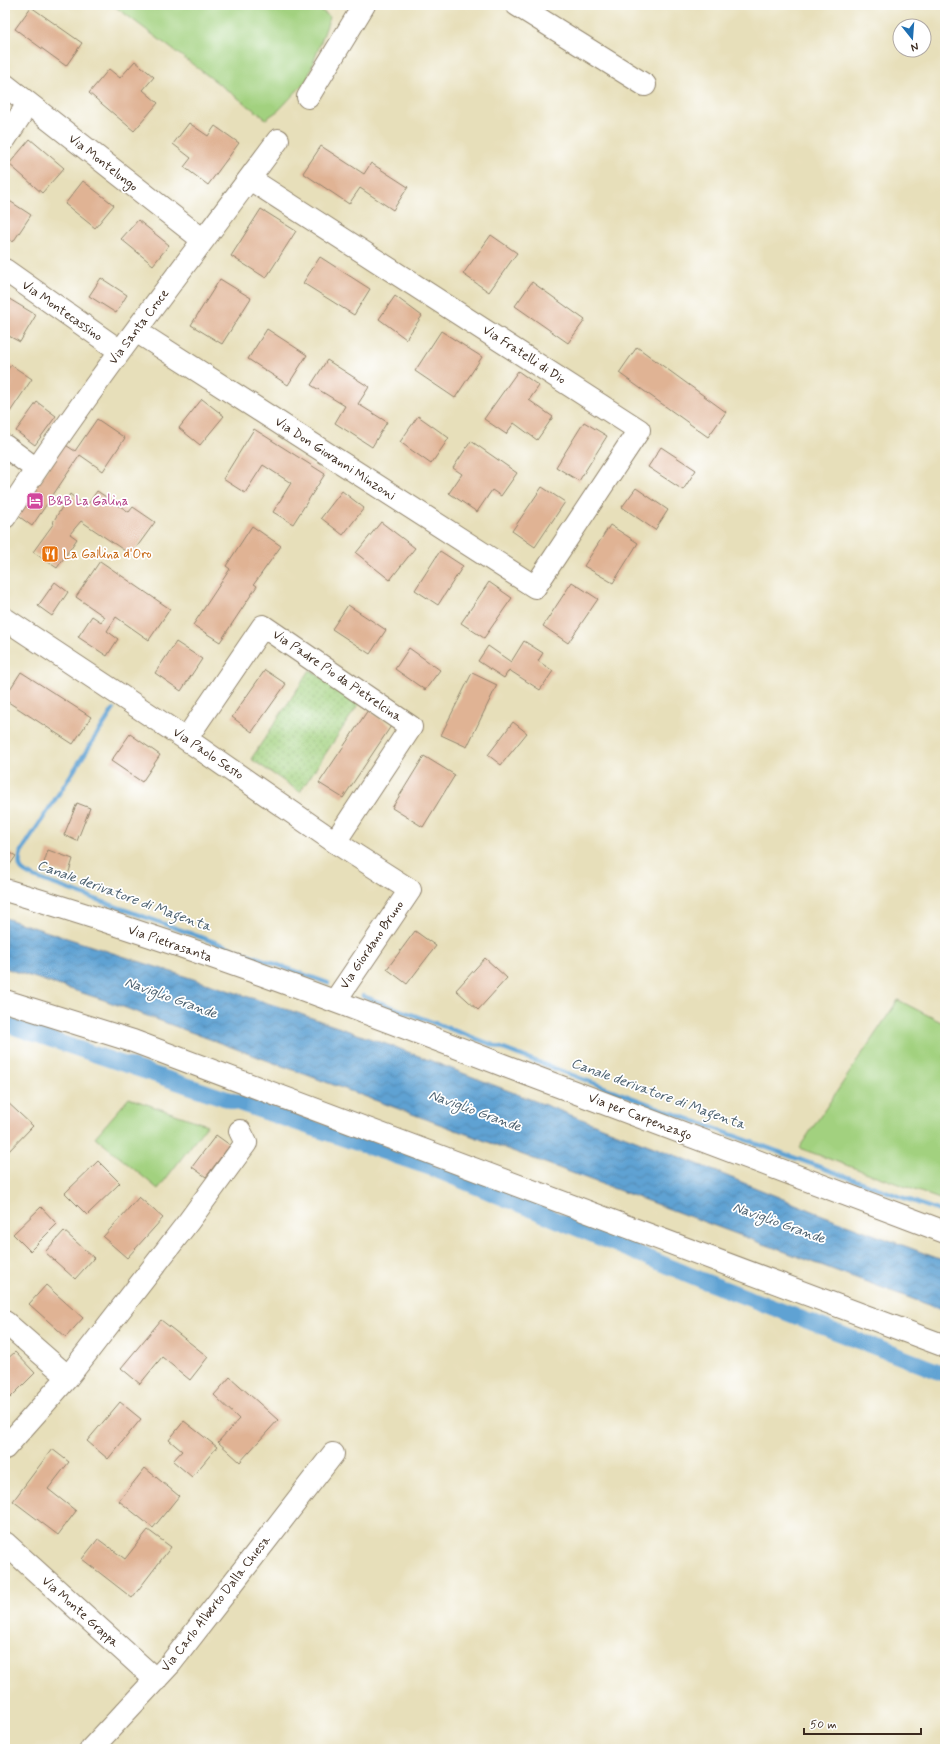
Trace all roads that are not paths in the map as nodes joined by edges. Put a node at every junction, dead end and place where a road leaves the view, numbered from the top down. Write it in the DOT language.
graph roads {
  1 [pos="364,5"];
  2 [pos="517,5"];
  3 [pos="5,85"];
  4 [pos="645,85"];
  5 [pos="308,98"];
  6 [pos="28,104"];
  7 [pos="5,139"];
  8 [pos="278,140"];
  9 [pos="250,179"];
  10 [pos="203,240"];
  11 [pos="5,270"];
  12 [pos="136,331"];
  13 [pos="120,351"];
  14 [pos="5,446"];
  15 [pos="36,469"];
  16 [pos="5,517"];
  17 [pos="535,587"];
  18 [pos="5,619"];
  19 [pos="186,739"];
  20 [pos="335,842"];
  21 [pos="5,890"];
  22 [pos="410,890"];
  23 [pos="5,1001"];
  24 [pos="335,1001"];
  25 [pos="240,1131"];
  26 [pos="945,1232"];
  27 [pos="5,1322"];
  28 [pos="945,1346"];
  29 [pos="68,1376"];
  30 [pos="5,1448"];
  31 [pos="332,1454"];
  32 [pos="5,1543"];
  33 [pos="156,1680"];
  34 [pos="91,1749"];
  1 -- 5 [label="street"];
  2 -- 4 [label="street"];
  3 -- 6 [label="street, Via Montelungo"];
  6 -- 7 [label="street"];
  6 -- 10 [label="street, Via Montelungo"];
  8 -- 9 [label="street, Via Santa Croce"];
  9 -- 10 [label="street, Via Santa Croce"];
  9 -- 17 [label="street, Via Fratelli di Dio"];
  10 -- 12 [label="street, Via Santa Croce"];
  11 -- 13 [label="street, Via Montecassino"];
  12 -- 13 [label="street, Via Santa Croce"];
  12 -- 17 [label="street, Via Don Giovanni Minzoni"];
  13 -- 15 [label="street, Via Santa Croce"];
  14 -- 15 [label="street"];
  15 -- 16 [label="street, Via Santa Croce"];
  18 -- 19 [label="street, Via Paolo Sesto"];
  19 -- 20 [label="street, Via Paolo Sesto"];
  19 -- 20 [label="street, Via Padre Pio da Pietrelcina"];
  20 -- 22 [label="street, Via Paolo Sesto"];
  21 -- 24 [label="street, Via Pietrasanta"];
  22 -- 24 [label="street, Via Giordano Bruno"];
  23 -- 28 [label="street"];
  24 -- 26 [label="street, Via per Carpenzago"];
  25 -- 29 [label="street"];
  27 -- 29 [label="street"];
  29 -- 30 [label="street"];
  31 -- 33 [label="street, Via Carlo Alberto Dalla Chiesa"];
  32 -- 33 [label="street, Via Monte Grappa"];
  33 -- 34 [label="street, Via Carlo Alberto Dalla Chiesa"];
}
